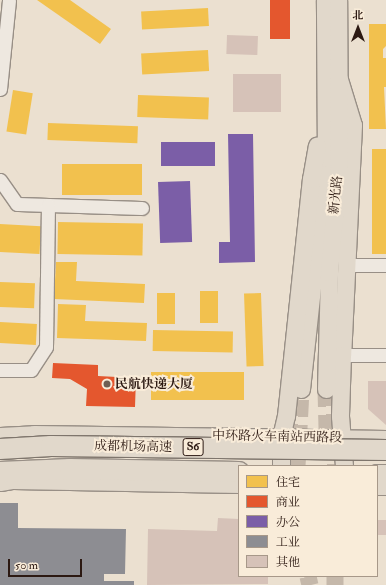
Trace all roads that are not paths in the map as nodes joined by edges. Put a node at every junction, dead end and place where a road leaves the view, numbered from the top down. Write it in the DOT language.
graph roads {
  1 [pos="9,0"];
  2 [pos="325,0"];
  3 [pos="338,0"];
  4 [pos="338,76"];
  5 [pos="0,90"];
  6 [pos="0,180"];
  7 [pos="48,205"];
  8 [pos="142,208"];
  9 [pos="346,265"];
  10 [pos="386,265"];
  11 [pos="342,355"];
  12 [pos="386,355"];
  13 [pos="0,370"];
  14 [pos="295,389"];
  15 [pos="334,391"];
  16 [pos="0,436"];
  17 [pos="281,437"];
  18 [pos="343,439"];
  19 [pos="386,439"];
  20 [pos="0,449"];
  21 [pos="386,450"];
  22 [pos="281,465"];
  23 [pos="344,465"];
  24 [pos="0,472"];
  25 [pos="238,472"];
  26 [pos="0,482"];
  27 [pos="238,484"];
  1 -- 5 [label="street"];
  2 -- 14 [label="main road"];
  3 -- 4 [label="main road, 新光路"];
  4 -- 9 [label="main road"];
  4 -- 15 [label="main road, 新光路"];
  6 -- 7 [label="street"];
  7 -- 8 [label="street"];
  7 -- 13 [label="street"];
  9 -- 10 [label="street"];
  9 -- 11 [label="main road"];
  11 -- 12 [label="street"];
  11 -- 15 [label="main road"];
  14 -- 15 [label="main road"];
  14 -- 17 [label="main road"];
  15 -- 18 [label="main road"];
  16 -- 17 [label="main road, 中环路火车南站西路段"];
  17 -- 18 [label="main road, 中环路火车南站西路段"];
  17 -- 22 [label="main road"];
  18 -- 19 [label="main road, 中环路火车南站西路段"];
  18 -- 23 [label="main road"];
  20 -- 21 [label="highway, 成都机场高速 / S6, bridge"];
  24 -- 25 [label="highway, 成都机场高速 / S6"];
  26 -- 27 [label="main road"];
}
